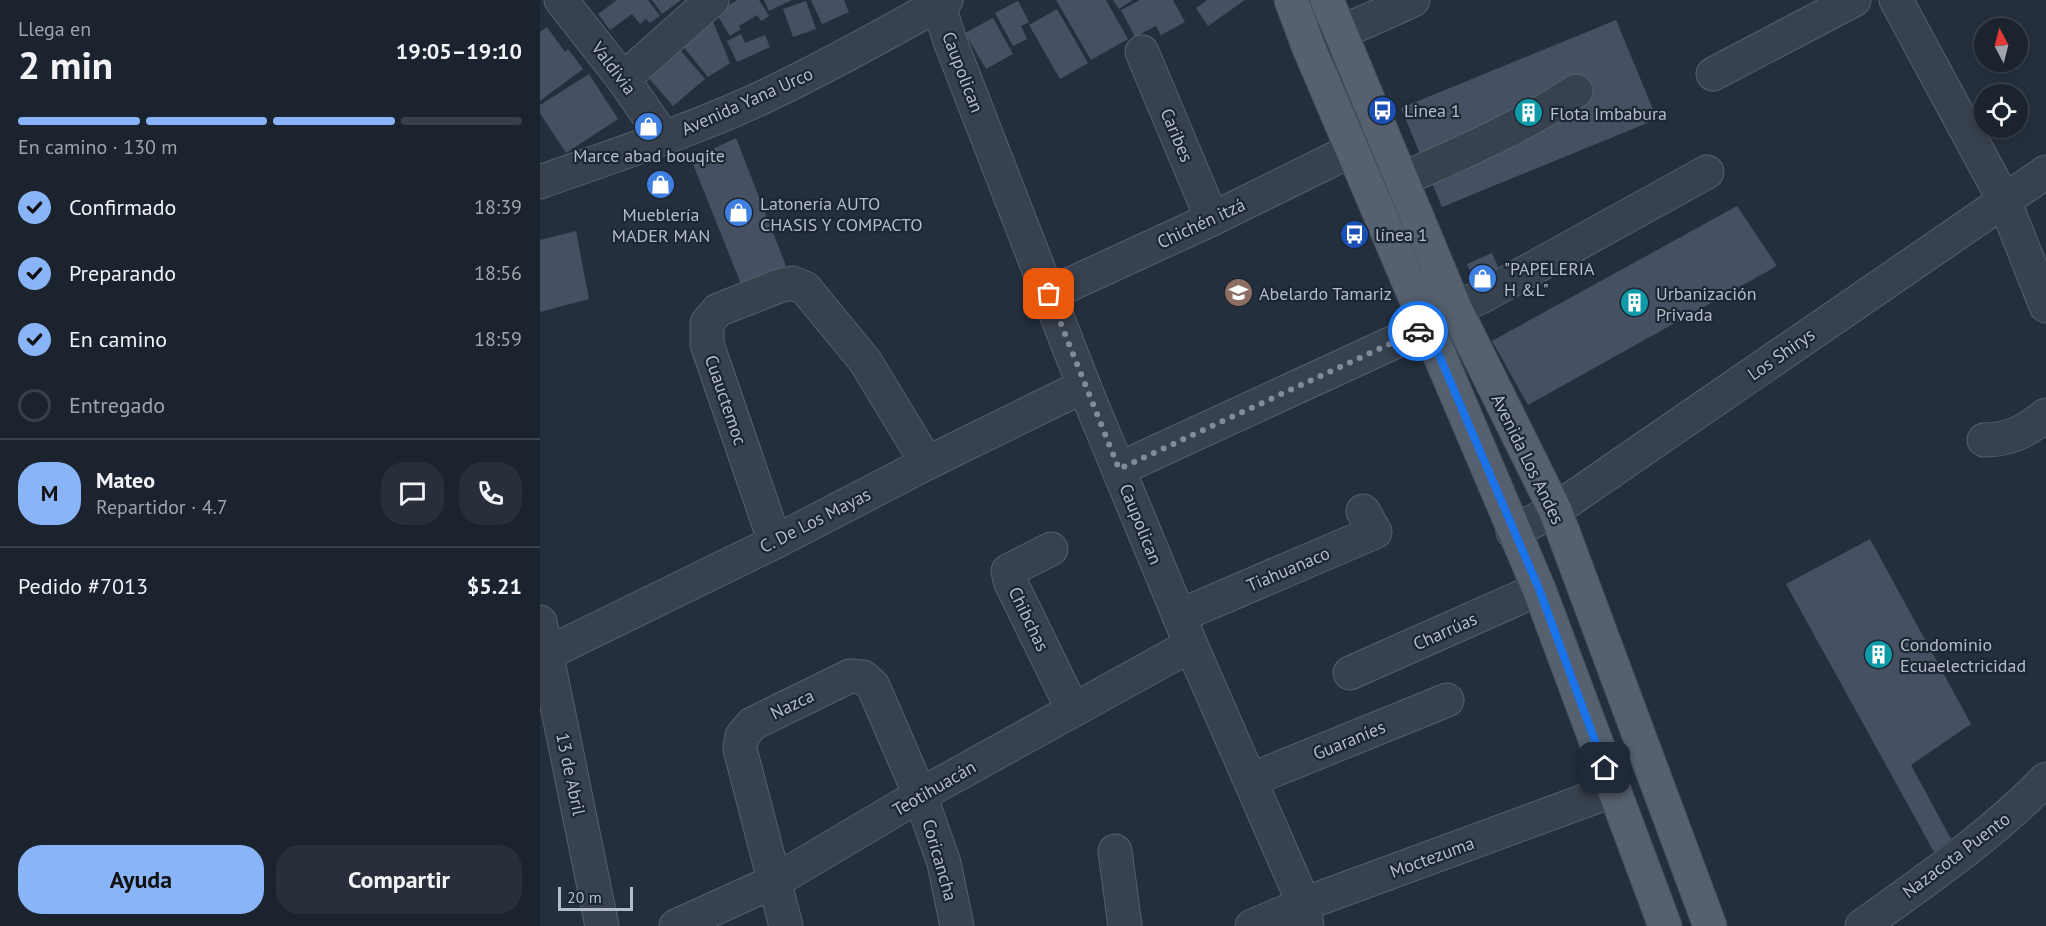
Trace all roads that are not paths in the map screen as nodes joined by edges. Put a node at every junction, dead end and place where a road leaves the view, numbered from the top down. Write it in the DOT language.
graph roads {
  1 [pos="561,0"];
  2 [pos="712,0"];
  3 [pos="1291,0"];
  4 [pos="1327,0"];
  5 [pos="1413,0"];
  6 [pos="1854,0"];
  7 [pos="941,1"];
  8 [pos="1901,2"];
  9 [pos="1339,32"];
  10 [pos="1309,48"];
  11 [pos="1142,52"];
  12 [pos="1713,74"];
  13 [pos="623,79"];
  14 [pos="1576,91"];
  15 [pos="664,138"];
  16 [pos="1352,150"];
  17 [pos="1707,172"];
  18 [pos="2046,172"];
  19 [pos="1403,179"];
  20 [pos="540,182"];
  21 [pos="2004,200"];
  22 [pos="1212,219"];
  23 [pos="1049,294"];
  24 [pos="2046,306"];
  25 [pos="1455,308"];
  26 [pos="1427,327"];
  27 [pos="1084,386"];
  28 [pos="2046,415"];
  29 [pos="1984,440"];
  30 [pos="927,463"];
  31 [pos="1119,469"];
  32 [pos="1555,510"];
  33 [pos="1364,511"];
  34 [pos="1514,532"];
  35 [pos="776,542"];
  36 [pos="1051,549"];
  37 [pos="1539,589"];
  38 [pos="540,622"];
  39 [pos="1185,631"];
  40 [pos="543,646"];
  41 [pos="1350,673"];
  42 [pos="1447,700"];
  43 [pos="1073,710"];
  44 [pos="2046,779"];
  45 [pos="1250,780"];
  46 [pos="1614,790"];
  47 [pos="920,795"];
  48 [pos="1114,851"];
  49 [pos="774,881"];
  50 [pos="1306,915"];
  51 [pos="602,926"];
  52 [pos="676,926"];
  53 [pos="786,926"];
  54 [pos="957,926"];
  55 [pos="1125,926"];
  56 [pos="1252,926"];
  57 [pos="1665,926"];
  58 [pos="1710,926"];
  59 [pos="1862,926"];
  1 -- 13 [label="street, Valdivia"];
  2 -- 13 [label="street"];
  3 -- 10 [label="main road"];
  4 -- 9 [label="main road, Avenida Los Andes"];
  5 -- 9 [label="street"];
  6 -- 12 [label="street"];
  7 -- 15 [label="street, Avenida Yana Urco"];
  7 -- 23 [label="street, Caupolican"];
  8 -- 21 [label="street"];
  9 -- 10 [label="street"];
  9 -- 19 [label="main road, Avenida Los Andes"];
  10 -- 16 [label="main road"];
  11 -- 22 [label="street, Caribes"];
  13 -- 15 [label="street, Valdivia"];
  14 -- 19 [label="street"];
  15 -- 20 [label="street, Avenida Yana Urco"];
  16 -- 22 [label="street, Chichén itzá"];
  16 -- 26 [label="main road"];
  17 -- 25 [label="street"];
  18 -- 21 [label="street, Los Shirys"];
  19 -- 25 [label="main road, Avenida Los Andes"];
  21 -- 24 [label="street"];
  21 -- 32 [label="street, Los Shirys"];
  22 -- 23 [label="street, Chichén itzá"];
  23 -- 27 [label="street, Caupolican"];
  25 -- 32 [label="main road, Avenida Los Andes"];
  26 -- 31 [label="street"];
  26 -- 34 [label="main road"];
  27 -- 30 [label="street, C. De Los Mayas"];
  27 -- 31 [label="street, Caupolican"];
  28 -- 29 [label="street"];
  30 -- 35 [label="street, C. De Los Mayas"];
  30 -- 35 [label="street, Cuauctemoc"];
  31 -- 39 [label="street, Caupolican"];
  32 -- 34 [label="street, Los Shirys"];
  32 -- 58 [label="main road, Avenida Los Andes"];
  33 -- 39 [label="street, Tiahuanaco"];
  34 -- 37 [label="main road"];
  35 -- 40 [label="street, C. De Los Mayas"];
  36 -- 43 [label="street, Chibchas"];
  37 -- 41 [label="street, Charrúas"];
  37 -- 46 [label="main road"];
  38 -- 40 [label="street, 13 de Abril"];
  39 -- 43 [label="street, Teotihuacán"];
  39 -- 45 [label="street, Caupolican"];
  40 -- 51 [label="street, 13 de Abril"];
  42 -- 45 [label="street, Guaraníes"];
  43 -- 47 [label="street, Teotihuacán"];
  44 -- 59 [label="street, Nazacota Puento"];
  45 -- 50 [label="street, Caupolican"];
  46 -- 50 [label="street, Moctezuma"];
  46 -- 57 [label="main road"];
  47 -- 49 [label="street, Teotihuacán"];
  47 -- 49 [label="street, Nazca"];
  47 -- 54 [label="street, Coricancha"];
  48 -- 55 [label="street"];
  49 -- 52 [label="street, Teotihuacán"];
  49 -- 53 [label="street, Nazca"];
  50 -- 56 [label="street, Moctezuma"];
}
